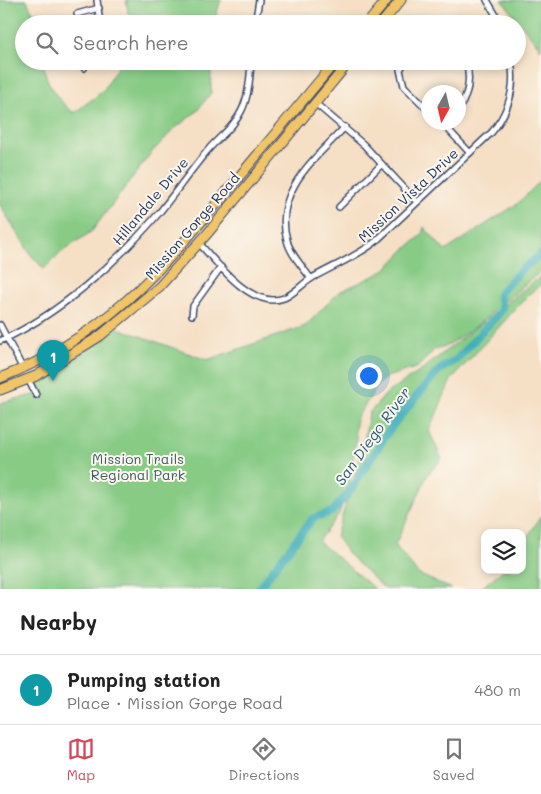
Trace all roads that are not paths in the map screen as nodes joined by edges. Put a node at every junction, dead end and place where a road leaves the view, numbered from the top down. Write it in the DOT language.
graph roads {
  1 [pos="96,0"];
  2 [pos="259,0"];
  3 [pos="387,0"];
  4 [pos="401,0"];
  5 [pos="487,0"];
  6 [pos="98,8"];
  7 [pos="77,14"];
  8 [pos="99,15"];
  9 [pos="256,15"];
  10 [pos="374,15"];
  11 [pos="388,15"];
  12 [pos="496,15"];
  13 [pos="250,70"];
  14 [pos="328,70"];
  15 [pos="342,70"];
  16 [pos="400,70"];
  17 [pos="467,70"];
  18 [pos="512,70"];
  19 [pos="466,95"];
  20 [pos="315,103"];
  21 [pos="421,103"];
  22 [pos="345,128"];
  23 [pos="452,130"];
  24 [pos="470,153"];
  25 [pos="381,164"];
  26 [pos="417,202"];
  27 [pos="340,207"];
  28 [pos="199,243"];
  29 [pos="222,267"];
  30 [pos="311,279"];
  31 [pos="192,315"];
  32 [pos="0,325"];
  33 [pos="7,338"];
  34 [pos="0,341"];
  35 [pos="22,369"];
  36 [pos="0,378"];
  37 [pos="28,379"];
  38 [pos="0,390"];
  39 [pos="36,395"];
  1 -- 6 [label="street"];
  2 -- 9 [label="street"];
  3 -- 10 [label="main road"];
  4 -- 11 [label="main road"];
  5 -- 12 [label="street"];
  6 -- 7 [label="street"];
  6 -- 8 [label="street"];
  13 -- 33 [label="street, Hillandale Drive"];
  14 -- 35 [label="main road, Mission Gorge Road"];
  15 -- 20 [label="main road, Mission Gorge Road"];
  16 -- 21 [label="street"];
  17 -- 19 [label="street"];
  18 -- 24 [label="street, Mission Vista Drive"];
  20 -- 22 [label="street"];
  20 -- 28 [label="main road, Mission Gorge Road"];
  22 -- 25 [label="street"];
  22 -- 30 [label="street"];
  23 -- 24 [label="street"];
  24 -- 26 [label="street, Mission Vista Drive"];
  25 -- 26 [label="street"];
  25 -- 27 [label="street"];
  26 -- 30 [label="street, Mission Vista Drive"];
  28 -- 29 [label="street, Mission Vista Drive"];
  28 -- 37 [label="main road, Mission Gorge Road"];
  29 -- 30 [label="street, Mission Vista Drive"];
  29 -- 31 [label="street"];
  32 -- 33 [label="street"];
  33 -- 34 [label="street, Hillandale Drive"];
  33 -- 35 [label="street"];
  35 -- 36 [label="main road, Mission Gorge Road"];
  37 -- 38 [label="main road, Mission Gorge Road"];
  37 -- 39 [label="street"];
}
